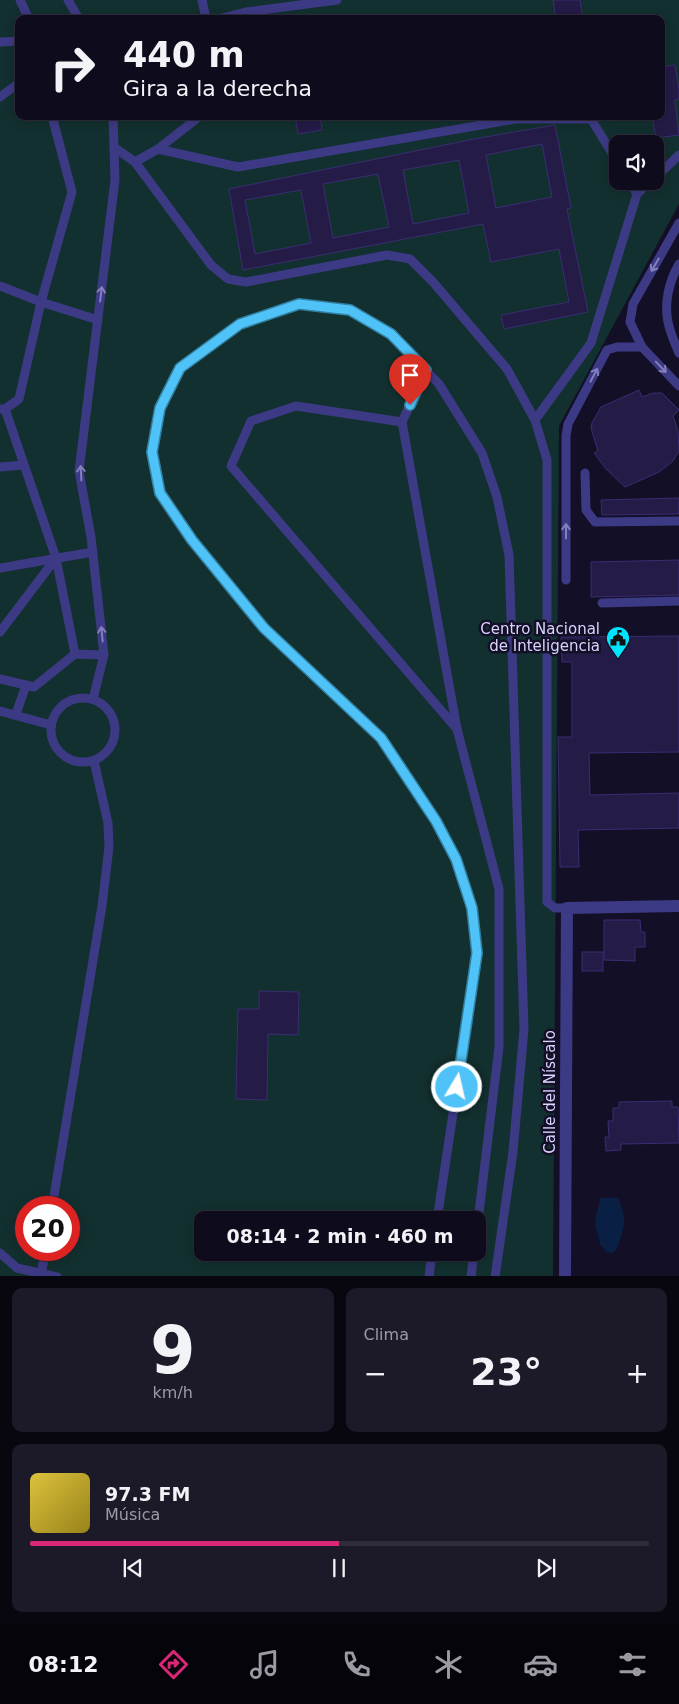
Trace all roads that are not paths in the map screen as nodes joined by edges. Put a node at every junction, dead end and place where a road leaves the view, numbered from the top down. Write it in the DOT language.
graph roads {
  1 [pos="20,0"];
  2 [pos="68,0"];
  3 [pos="202,0"];
  4 [pos="331,0"];
  5 [pos="27,15"];
  6 [pos="76,15"];
  7 [pos="205,15"];
  8 [pos="244,15"];
  9 [pos="15,41"];
  10 [pos="0,42"];
  11 [pos="15,86"];
  12 [pos="0,97"];
  13 [pos="53,120"];
  14 [pos="112,120"];
  15 [pos="195,120"];
  16 [pos="510,120"];
  17 [pos="592,120"];
  18 [pos="115,148"];
  19 [pos="609,148"];
  20 [pos="158,149"];
  21 [pos="679,155"];
  22 [pos="135,162"];
  23 [pos="664,169"];
  24 [pos="635,190"];
  25 [pos="641,190"];
  26 [pos="637,194"];
  27 [pos="679,223"];
  28 [pos="679,264"];
  29 [pos="0,286"];
  30 [pos="41,302"];
  31 [pos="98,320"];
  32 [pos="642,347"];
  33 [pos="679,353"];
  34 [pos="426,370"];
  35 [pos="679,386"];
  36 [pos="3,409"];
  37 [pos="535,420"];
  38 [pos="402,422"];
  39 [pos="24,465"];
  40 [pos="0,468"];
  41 [pos="585,474"];
  42 [pos="679,521"];
  43 [pos="92,552"];
  44 [pos="56,558"];
  45 [pos="0,568"];
  46 [pos="566,580"];
  47 [pos="679,601"];
  48 [pos="602,602"];
  49 [pos="0,632"];
  50 [pos="76,654"];
  51 [pos="104,655"];
  52 [pos="0,679"];
  53 [pos="26,685"];
  54 [pos="93,698"];
  55 [pos="0,711"];
  56 [pos="16,714"];
  57 [pos="51,725"];
  58 [pos="457,729"];
  59 [pos="94,761"];
  60 [pos="679,906"];
  61 [pos="567,908"];
  62 [pos="54,1196"];
  63 [pos="438,1211"];
  64 [pos="479,1211"];
  65 [pos="0,1253"];
  66 [pos="43,1261"];
  67 [pos="431,1261"];
  68 [pos="473,1261"];
  69 [pos="41,1276"];
  70 [pos="58,1276"];
  71 [pos="429,1276"];
  72 [pos="471,1276"];
  73 [pos="495,1276"];
  74 [pos="565,1276"];
  1 -- 5 [label="lane"];
  2 -- 6 [label="lane"];
  3 -- 7 [label="lane"];
  4 -- 8 [label="lane"];
  9 -- 10 [label="lane"];
  11 -- 12 [label="lane"];
  13 -- 30 [label="lane"];
  14 -- 18 [label="lane"];
  15 -- 20 [label="lane"];
  16 -- 20 [label="lane"];
  17 -- 19 [label="lane"];
  18 -- 22 [label="lane"];
  31 -- 18 [label="lane, one-way"];
  20 -- 22 [label="lane"];
  21 -- 23 [label="lane"];
  22 -- 37 [label="lane"];
  24 -- 26 [label="lane"];
  25 -- 26 [label="lane"];
  26 -- 37 [label="lane"];
  27 -- 32 [label="lane, one-way"];
  28 -- 33 [label="lane"];
  29 -- 30 [label="lane"];
  30 -- 31 [label="lane"];
  30 -- 36 [label="lane"];
  43 -- 31 [label="lane, one-way"];
  32 -- 35 [label="lane, one-way"];
  46 -- 32 [label="lane, one-way"];
  34 -- 38 [label="lane"];
  34 -- 63 [label="lane"];
  34 -- 73 [label="lane"];
  36 -- 39 [label="lane"];
  37 -- 61 [label="lane"];
  38 -- 58 [label="lane"];
  38 -- 58 [label="lane"];
  39 -- 40 [label="lane"];
  39 -- 44 [label="lane"];
  41 -- 42 [label="lane"];
  43 -- 44 [label="lane"];
  51 -- 43 [label="lane, one-way"];
  44 -- 45 [label="lane"];
  44 -- 49 [label="lane"];
  44 -- 50 [label="lane"];
  47 -- 48 [label="lane"];
  50 -- 51 [label="lane"];
  50 -- 53 [label="lane"];
  51 -- 54 [label="lane"];
  52 -- 53 [label="lane"];
  53 -- 56 [label="lane"];
  54 -- 57 [label="lane"];
  54 -- 59 [label="lane"];
  55 -- 56 [label="lane"];
  56 -- 57 [label="lane"];
  57 -- 59 [label="lane"];
  58 -- 64 [label="lane"];
  59 -- 62 [label="lane"];
  60 -- 61 [label="street"];
  61 -- 74 [label="street, Calle del Níscalo"];
  65 -- 70 [label="lane"];
  66 -- 69 [label="lane, bridge"];
  67 -- 71 [label="lane"];
  68 -- 72 [label="lane"];
}
